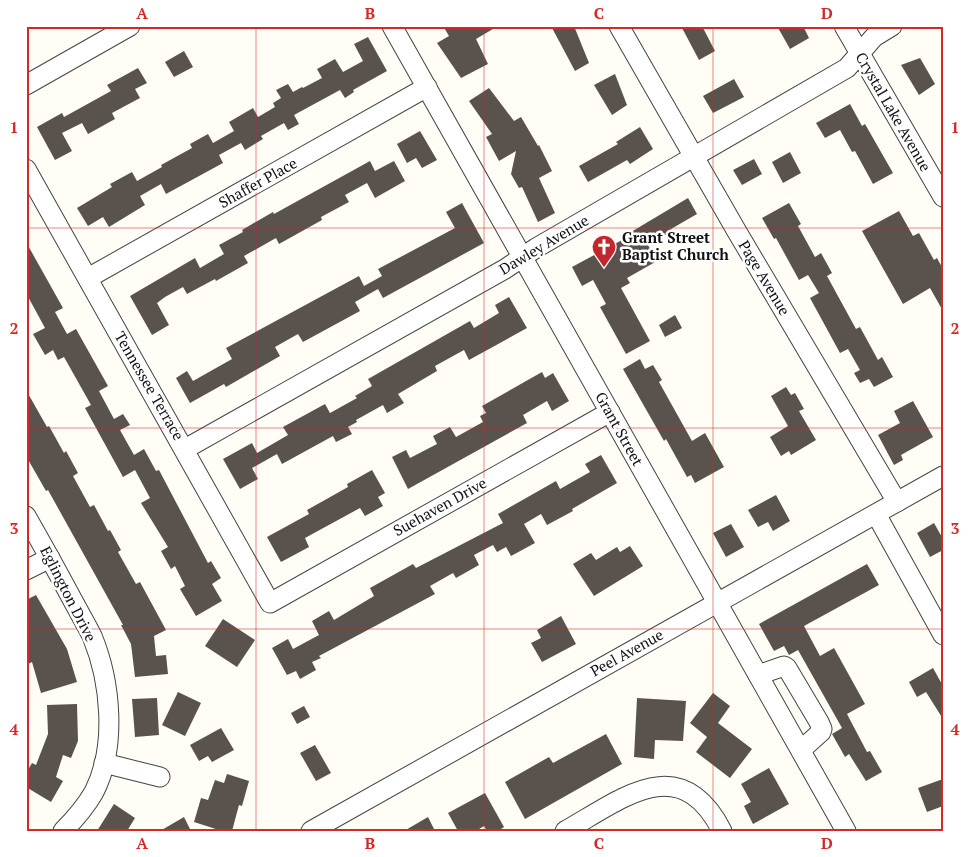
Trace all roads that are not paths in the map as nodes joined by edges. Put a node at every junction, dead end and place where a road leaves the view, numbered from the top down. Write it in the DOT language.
graph roads {
  1 [pos="130,26"];
  2 [pos="392,26"];
  3 [pos="619,26"];
  4 [pos="844,26"];
  5 [pos="892,26"];
  6 [pos="860,54"];
  7 [pos="26,85"];
  8 [pos="427,87"];
  9 [pos="694,156"];
  10 [pos="26,169"];
  11 [pos="943,197"];
  12 [pos="522,258"];
  13 [pos="88,278"];
  14 [pos="610,412"];
  15 [pos="185,449"];
  16 [pos="943,476"];
  17 [pos="897,502"];
  18 [pos="876,514"];
  19 [pos="26,516"];
  20 [pos="50,558"];
  21 [pos="26,570"];
  22 [pos="717,602"];
  23 [pos="270,603"];
  24 [pos="943,634"];
  25 [pos="758,675"];
  26 [pos="801,750"];
  27 [pos="104,763"];
  28 [pos="160,777"];
  29 [pos="63,831"];
  30 [pos="311,831"];
  31 [pos="566,831"];
  32 [pos="722,831"];
  33 [pos="846,831"];
  1 -- 7 [label="street"];
  2 -- 8 [label="street, Grant Street"];
  3 -- 9 [label="street, Page Avenue"];
  4 -- 6 [label="street, Crystal Lake Avenue"];
  5 -- 6 [label="street, Dawley Avenue"];
  6 -- 9 [label="street, Dawley Avenue"];
  6 -- 11 [label="street, Crystal Lake Avenue"];
  8 -- 12 [label="street, Grant Street"];
  8 -- 13 [label="street, Shaffer Place"];
  9 -- 12 [label="street, Dawley Avenue"];
  9 -- 17 [label="street, Page Avenue"];
  10 -- 13 [label="street, Tennessee Terrace"];
  12 -- 14 [label="street, Grant Street"];
  12 -- 15 [label="street, Dawley Avenue"];
  13 -- 15 [label="street, Tennessee Terrace"];
  14 -- 22 [label="street, Grant Street"];
  14 -- 23 [label="street, Suehaven Drive"];
  15 -- 23 [label="street, Tennessee Terrace"];
  16 -- 17 [label="street, Peel Avenue"];
  17 -- 18 [label="street, Peel Avenue"];
  18 -- 22 [label="street, Peel Avenue"];
  18 -- 24 [label="street"];
  19 -- 20 [label="street, Eglington Drive"];
  20 -- 21 [label="street"];
  20 -- 27 [label="street, Eglington Drive"];
  22 -- 25 [label="street, Grant Street"];
  22 -- 30 [label="street, Peel Avenue"];
  25 -- 26 [label="street, Grant Street"];
  25 -- 26 [label="street"];
  26 -- 33 [label="street, Grant Street"];
  27 -- 28 [label="street"];
  27 -- 29 [label="street, Eglington Drive"];
  31 -- 32 [label="street"];
}
